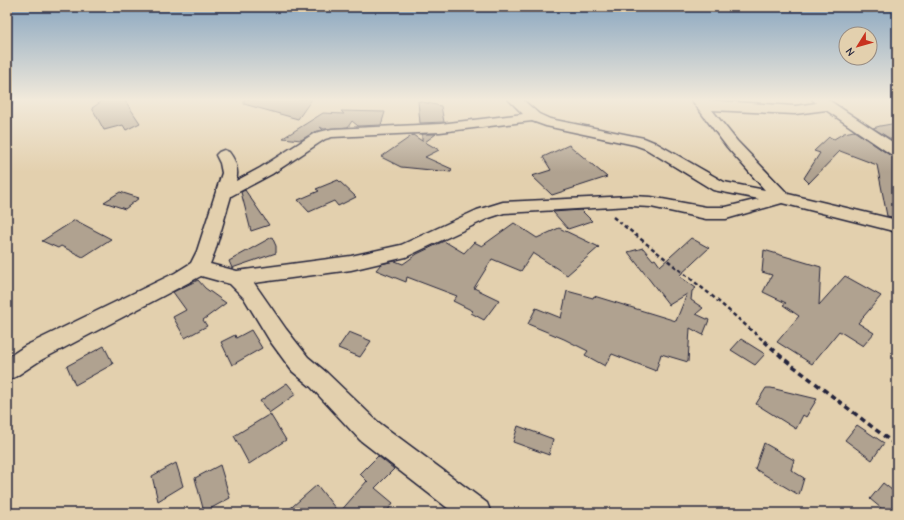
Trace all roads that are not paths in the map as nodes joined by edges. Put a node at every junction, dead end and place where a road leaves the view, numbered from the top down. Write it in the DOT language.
graph roads {
  1 [pos="480,123"];
  2 [pos="552,123"];
  3 [pos="716,123"];
  4 [pos="854,123"];
  5 [pos="897,152"];
  6 [pos="224,156"];
  7 [pos="223,194"];
  8 [pos="782,198"];
  9 [pos="897,226"];
  10 [pos="198,268"];
  11 [pos="237,278"];
  12 [pos="7,370"];
  13 [pos="478,513"];
  1 -- 7 [label="street"];
  2 -- 8 [label="street"];
  3 -- 8 [label="street"];
  4 -- 5 [label="street"];
  6 -- 7 [label="street"];
  7 -- 10 [label="street"];
  8 -- 9 [label="street"];
  8 -- 11 [label="street"];
  10 -- 11 [label="street"];
  10 -- 12 [label="street"];
  11 -- 13 [label="street"];
}
